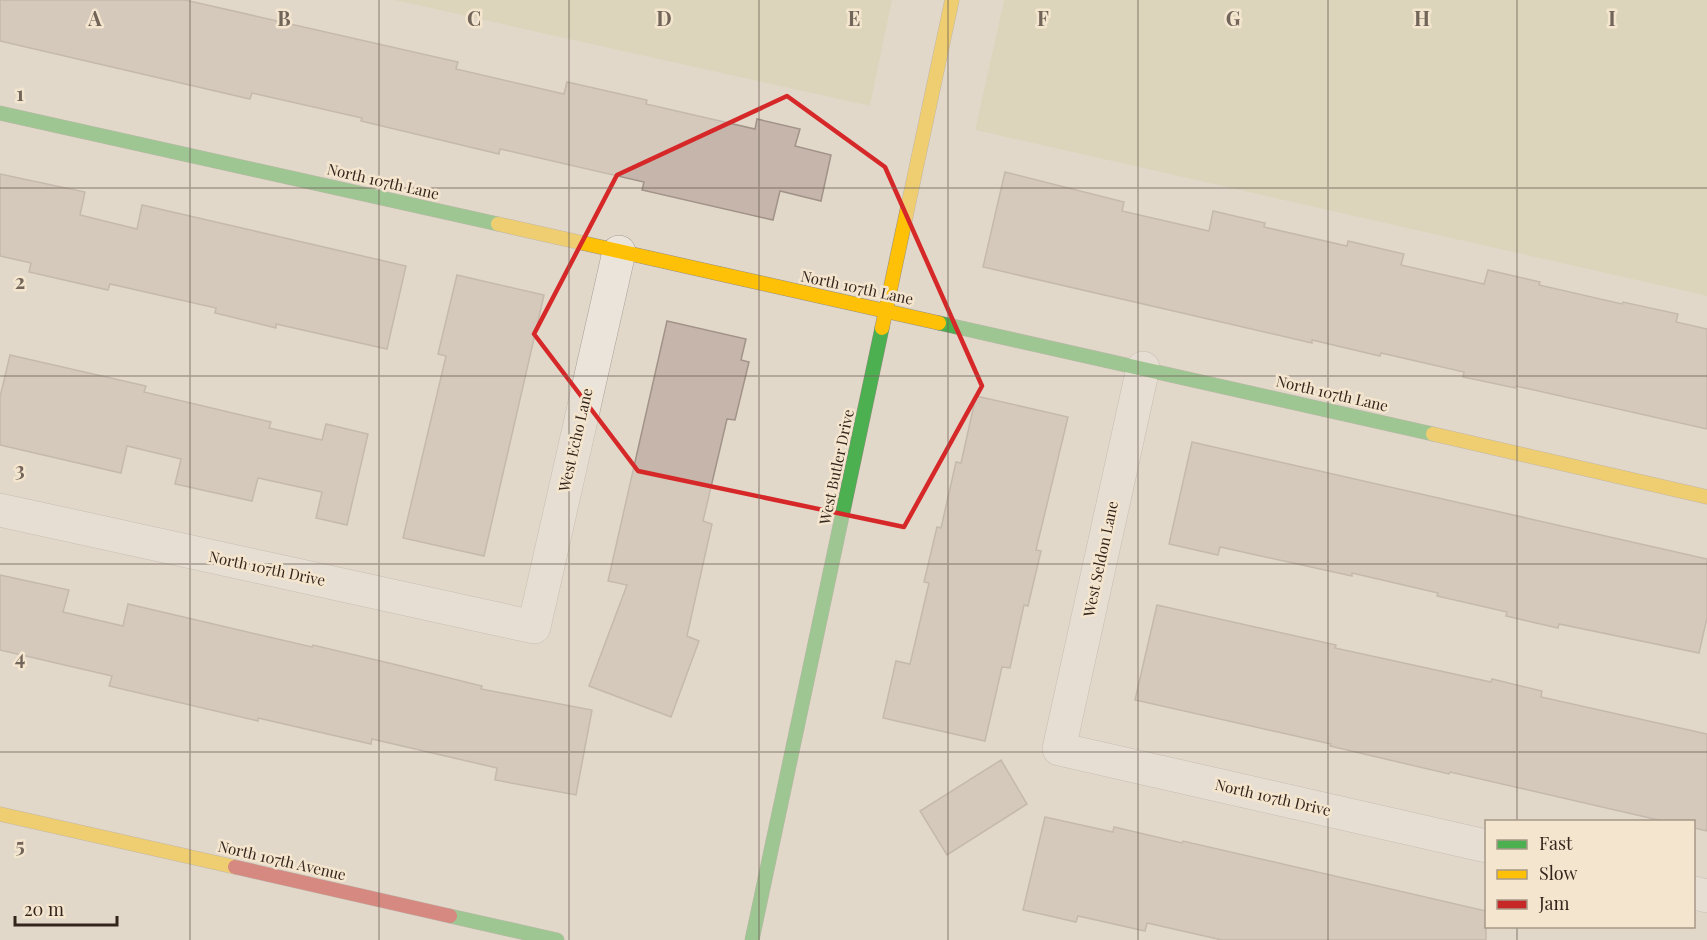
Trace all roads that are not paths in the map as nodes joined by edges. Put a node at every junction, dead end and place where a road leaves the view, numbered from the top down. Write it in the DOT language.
graph roads {
  1 [pos="952,0"];
  2 [pos="0,113"];
  3 [pos="619,252"];
  4 [pos="887,311"];
  5 [pos="1143,368"];
  6 [pos="1707,497"];
  7 [pos="0,510"];
  8 [pos="534,627"];
  9 [pos="1059,749"];
  10 [pos="0,814"];
  11 [pos="1485,846"];
  12 [pos="557,940"];
  13 [pos="752,940"];
  1 -- 4 [label="street, West Butler Drive"];
  2 -- 3 [label="street, North 107th Lane"];
  3 -- 4 [label="street, North 107th Lane"];
  3 -- 8 [label="street, West Echo Lane"];
  4 -- 5 [label="street, North 107th Lane"];
  4 -- 13 [label="street, West Butler Drive"];
  5 -- 6 [label="street, North 107th Lane"];
  5 -- 9 [label="street, West Seldon Lane"];
  7 -- 8 [label="street, North 107th Drive"];
  9 -- 11 [label="street, North 107th Drive"];
  10 -- 12 [label="street, North 107th Avenue"];
}
